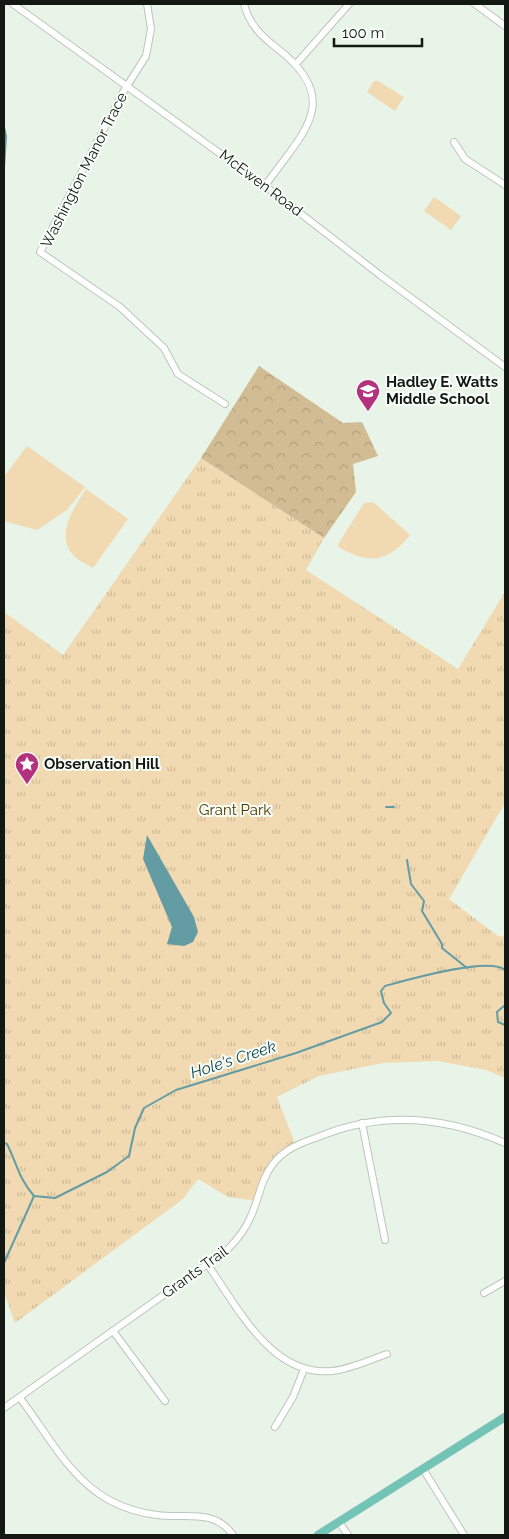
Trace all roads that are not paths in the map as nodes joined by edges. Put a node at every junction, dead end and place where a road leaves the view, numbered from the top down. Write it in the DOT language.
graph roads {
  1 [pos="13,4"];
  2 [pos="148,4"];
  3 [pos="244,4"];
  4 [pos="349,4"];
  5 [pos="475,4"];
  6 [pos="505,26"];
  7 [pos="296,64"];
  8 [pos="127,86"];
  9 [pos="454,142"];
  10 [pos="505,185"];
  11 [pos="265,186"];
  12 [pos="505,367"];
  13 [pos="225,404"];
  14 [pos="362,1123"];
  15 [pos="505,1143"];
  16 [pos="385,1240"];
  17 [pos="207,1264"];
  18 [pos="505,1281"];
  19 [pos="484,1293"];
  20 [pos="113,1331"];
  21 [pos="387,1354"];
  22 [pos="304,1369"];
  23 [pos="20,1398"];
  24 [pos="165,1400"];
  25 [pos="4,1408"];
  26 [pos="505,1418"];
  27 [pos="275,1427"];
  28 [pos="423,1469"];
  29 [pos="339,1522"];
  30 [pos="233,1535"];
  31 [pos="318,1535"];
  32 [pos="348,1535"];
  33 [pos="464,1535"];
  1 -- 8 [label="street, McEwen Road"];
  2 -- 8 [label="street"];
  3 -- 7 [label="street"];
  4 -- 7 [label="street"];
  5 -- 6 [label="street"];
  7 -- 11 [label="street"];
  8 -- 11 [label="street, McEwen Road"];
  8 -- 13 [label="street, Washington Manor Trace"];
  9 -- 10 [label="street"];
  11 -- 12 [label="street, McEwen Road"];
  14 -- 15 [label="street, Grants Trail"];
  14 -- 16 [label="street"];
  14 -- 17 [label="street, Grants Trail"];
  17 -- 20 [label="street, Grants Trail"];
  17 -- 22 [label="street"];
  18 -- 19 [label="street"];
  20 -- 23 [label="street, Grants Trail"];
  20 -- 24 [label="street"];
  21 -- 22 [label="street"];
  22 -- 27 [label="street"];
  23 -- 25 [label="street, Grants Trail"];
  23 -- 30 [label="street"];
  26 -- 28 [label="main road"];
  28 -- 29 [label="main road"];
  28 -- 33 [label="street"];
  29 -- 31 [label="main road"];
  29 -- 32 [label="street"];
}
